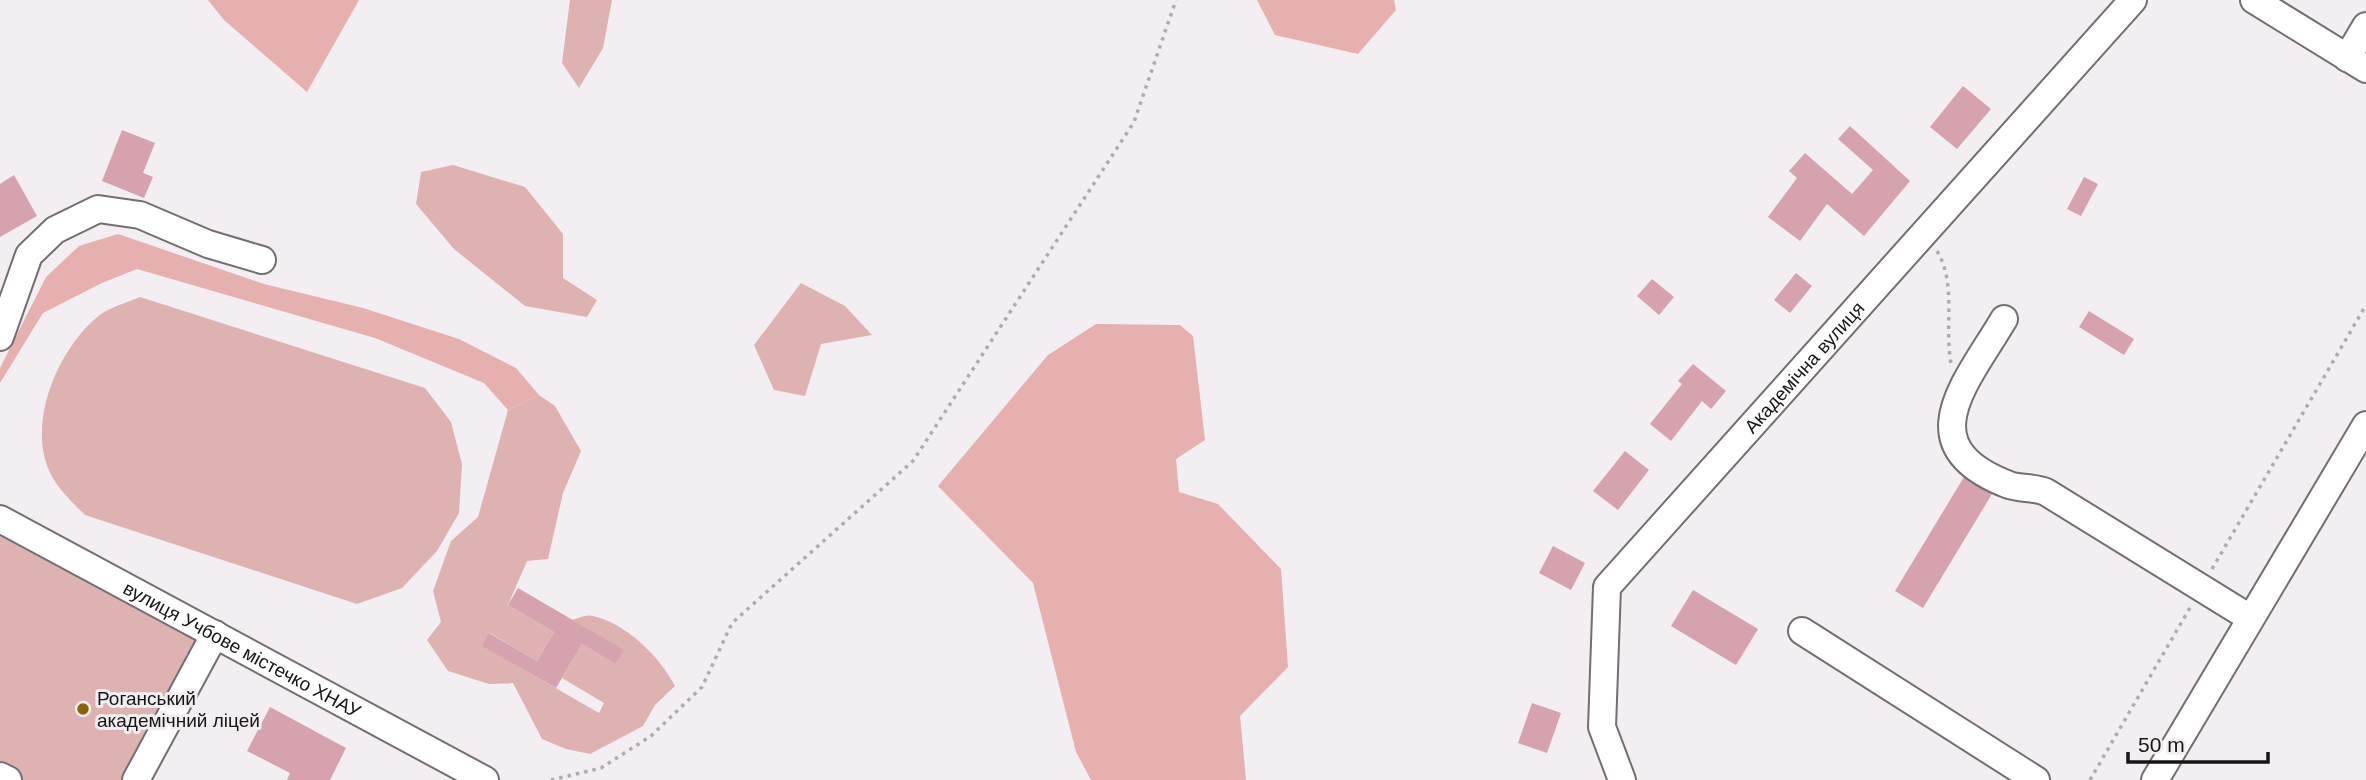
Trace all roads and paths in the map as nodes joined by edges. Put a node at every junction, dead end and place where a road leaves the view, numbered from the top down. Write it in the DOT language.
graph roads {
  1 [pos="1176,0"];
  2 [pos="2133,0"];
  3 [pos="2255,0"];
  4 [pos="2366,26"];
  5 [pos="2357,64"];
  6 [pos="1923,237"];
  7 [pos="262,260"];
  8 [pos="2366,305"];
  9 [pos="2004,318"];
  10 [pos="0,337"];
  11 [pos="1958,396"];
  12 [pos="2366,425"];
  13 [pos="0,519"];
  14 [pos="2201,589"];
  15 [pos="2250,618"];
  16 [pos="1802,631"];
  17 [pos="215,634"];
  18 [pos="0,776"];
  19 [pos="8,780"];
  20 [pos="136,780"];
  21 [pos="485,780"];
  22 [pos="551,780"];
  23 [pos="1622,780"];
  24 [pos="2036,780"];
  25 [pos="2090,780"];
  26 [pos="2155,780"];
  1 -- 22 [label="path"];
  2 -- 6 [label="street, Академічна вулиця"];
  3 -- 5 [label="street"];
  4 -- 5 [label="street"];
  6 -- 11 [label="path"];
  6 -- 23 [label="street, Академічна вулиця"];
  7 -- 10 [label="street"];
  8 -- 14 [label="path"];
  9 -- 11 [label="street"];
  11 -- 14 [label="street"];
  12 -- 15 [label="street"];
  13 -- 17 [label="street, вулиця Учбове містечко ХНАУ"];
  14 -- 15 [label="street"];
  14 -- 25 [label="path"];
  15 -- 26 [label="street"];
  16 -- 24 [label="street"];
  17 -- 20 [label="street"];
  17 -- 21 [label="street, вулиця Учбове містечко ХНАУ"];
  18 -- 19 [label="street"];
}
